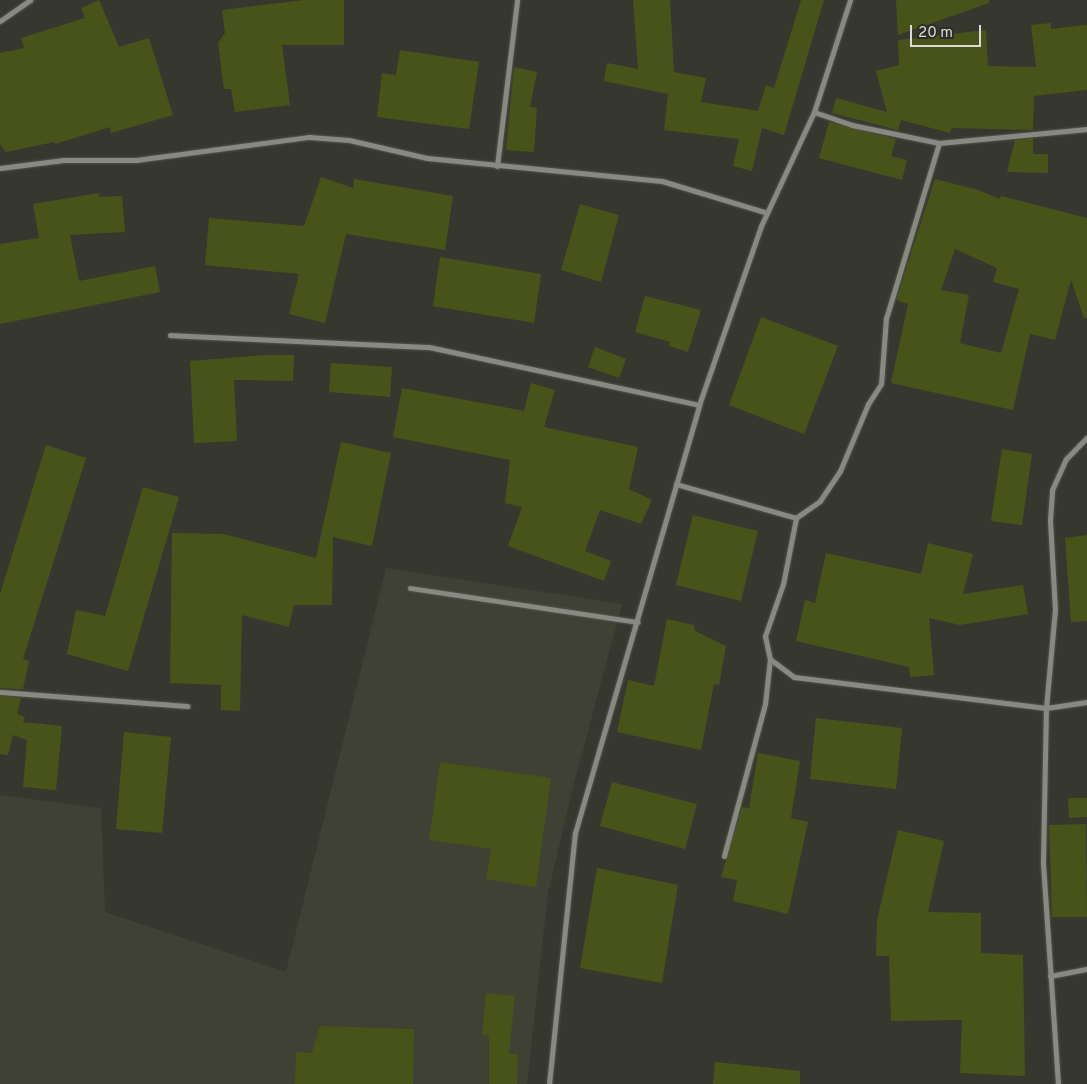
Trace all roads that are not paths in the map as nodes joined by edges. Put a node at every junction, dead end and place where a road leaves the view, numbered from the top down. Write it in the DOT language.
graph roads {
  1 [pos="30,0"];
  2 [pos="518,0"];
  3 [pos="850,0"];
  4 [pos="0,21"];
  5 [pos="814,112"];
  6 [pos="1087,129"];
  7 [pos="939,143"];
  8 [pos="497,166"];
  9 [pos="0,168"];
  10 [pos="767,213"];
  11 [pos="170,335"];
  12 [pos="699,405"];
  13 [pos="1087,437"];
  14 [pos="676,484"];
  15 [pos="796,518"];
  16 [pos="410,588"];
  17 [pos="637,622"];
  18 [pos="770,659"];
  19 [pos="0,692"];
  20 [pos="1087,702"];
  21 [pos="187,706"];
  22 [pos="1046,708"];
  23 [pos="724,856"];
  24 [pos="1087,969"];
  25 [pos="1050,976"];
  26 [pos="548,1084"];
  27 [pos="1058,1084"];
  1 -- 4 [label="street"];
  2 -- 8 [label="street"];
  3 -- 5 [label="street"];
  5 -- 7 [label="street"];
  5 -- 10 [label="street"];
  6 -- 7 [label="street"];
  7 -- 15 [label="street"];
  8 -- 9 [label="street"];
  8 -- 10 [label="street"];
  10 -- 12 [label="street"];
  11 -- 12 [label="street"];
  12 -- 14 [label="street"];
  13 -- 22 [label="street"];
  14 -- 15 [label="street"];
  14 -- 17 [label="street"];
  15 -- 18 [label="street"];
  16 -- 17 [label="street"];
  17 -- 26 [label="street"];
  18 -- 22 [label="street"];
  18 -- 23 [label="street"];
  19 -- 21 [label="street"];
  20 -- 22 [label="street"];
  22 -- 25 [label="street"];
  24 -- 25 [label="street"];
  25 -- 27 [label="street"];
}
